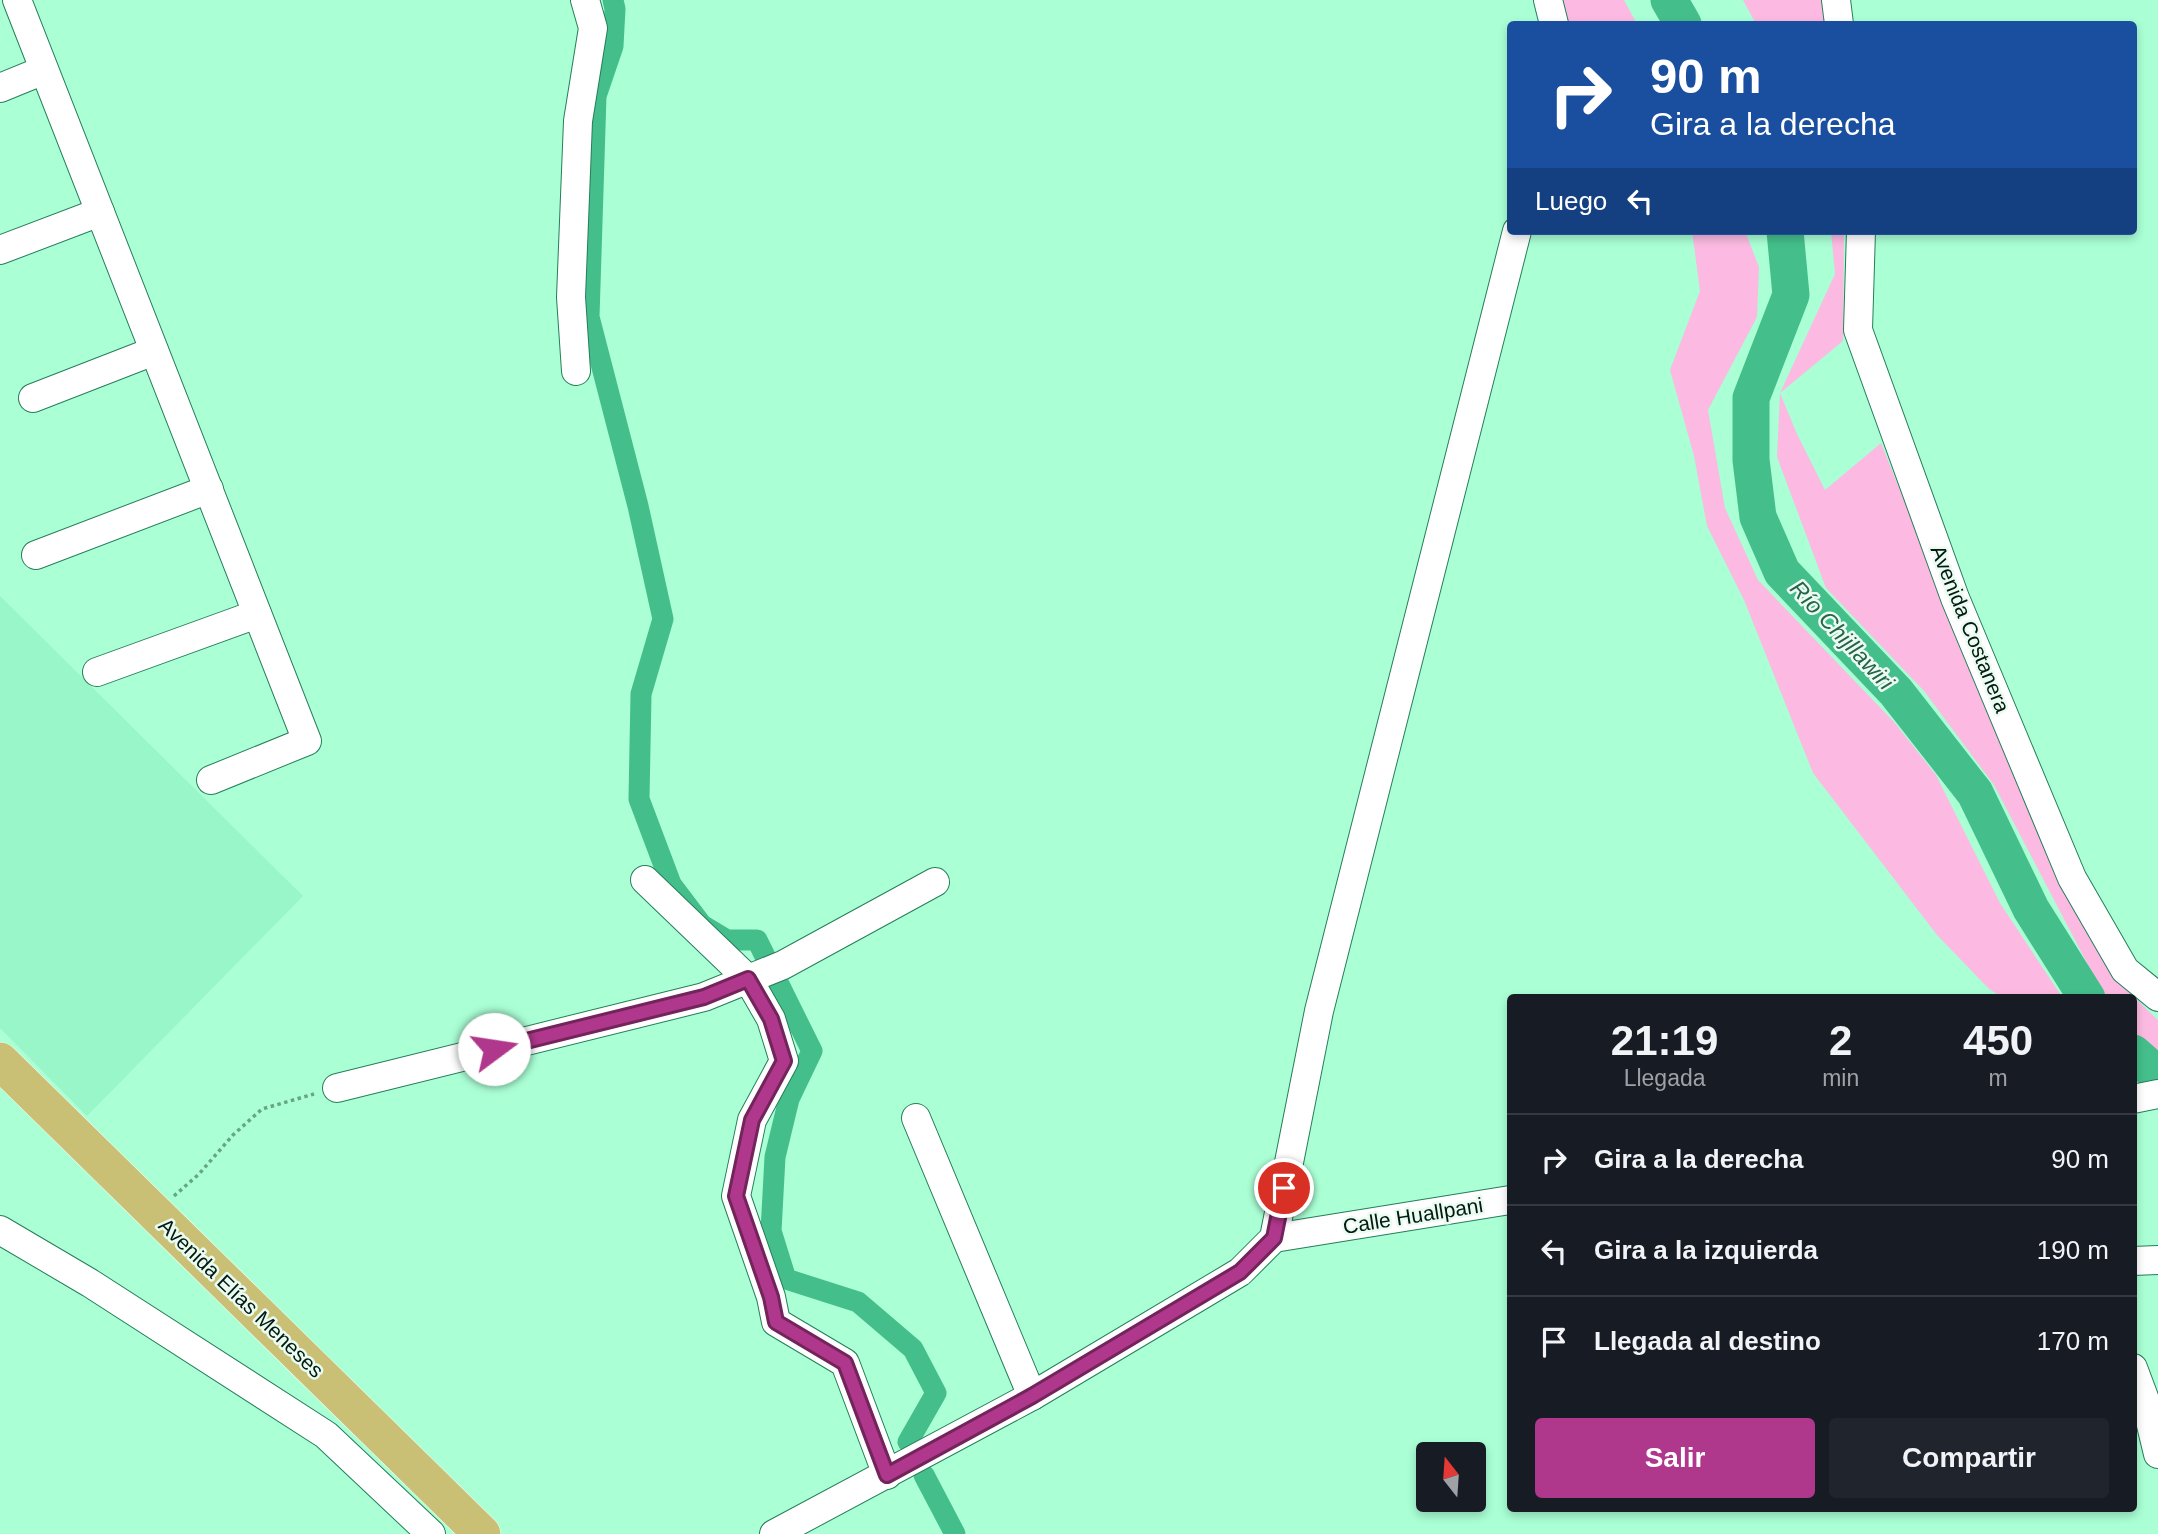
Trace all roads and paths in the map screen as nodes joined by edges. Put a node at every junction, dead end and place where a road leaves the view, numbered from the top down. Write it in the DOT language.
graph roads {
  1 [pos="17,0"];
  2 [pos="585,0"];
  3 [pos="1548,0"];
  4 [pos="1836,0"];
  5 [pos="1553,21"];
  6 [pos="1839,21"];
  7 [pos="44,70"];
  8 [pos="0,88"];
  9 [pos="100,212"];
  10 [pos="1516,235"];
  11 [pos="1861,235"];
  12 [pos="0,250"];
  13 [pos="154,351"];
  14 [pos="576,371"];
  15 [pos="33,398"];
  16 [pos="209,489"];
  17 [pos="36,555"];
  18 [pos="257,614"];
  19 [pos="97,672"];
  20 [pos="211,780"];
  21 [pos="645,880"];
  22 [pos="935,883"];
  23 [pos="764,973"];
  24 [pos="2158,997"];
  25 [pos="0,1061"];
  26 [pos="337,1088"];
  27 [pos="916,1118"];
  28 [pos="1507,1200"];
  29 [pos="155,1213"];
  30 [pos="0,1230"];
  31 [pos="1274,1238"];
  32 [pos="2158,1260"];
  33 [pos="2137,1261"];
  34 [pos="2137,1379"];
  35 [pos="1032,1396"];
  36 [pos="2158,1454"];
  37 [pos="887,1475"];
  38 [pos="431,1534"];
  39 [pos="482,1534"];
  40 [pos="774,1534"];
  1 -- 7 [label="street"];
  2 -- 14 [label="street"];
  3 -- 5 [label="street"];
  4 -- 6 [label="street"];
  7 -- 8 [label="street"];
  7 -- 9 [label="street"];
  9 -- 12 [label="street"];
  9 -- 13 [label="street"];
  10 -- 31 [label="street"];
  11 -- 24 [label="street, Avenida Costanera"];
  13 -- 15 [label="street"];
  13 -- 16 [label="street"];
  16 -- 17 [label="street"];
  16 -- 18 [label="street"];
  18 -- 19 [label="street"];
  18 -- 20 [label="street"];
  21 -- 23 [label="street"];
  22 -- 23 [label="street"];
  23 -- 26 [label="street"];
  23 -- 37 [label="street"];
  25 -- 29 [label="main road, Avenida Elías Meneses"];
  26 -- 29 [label="path"];
  27 -- 35 [label="street"];
  28 -- 31 [label="street, Calle Huallpani"];
  29 -- 39 [label="main road, Avenida Elías Meneses"];
  30 -- 38 [label="street"];
  31 -- 35 [label="street"];
  32 -- 33 [label="street"];
  34 -- 36 [label="street"];
  35 -- 37 [label="street"];
  37 -- 40 [label="street"];
}
